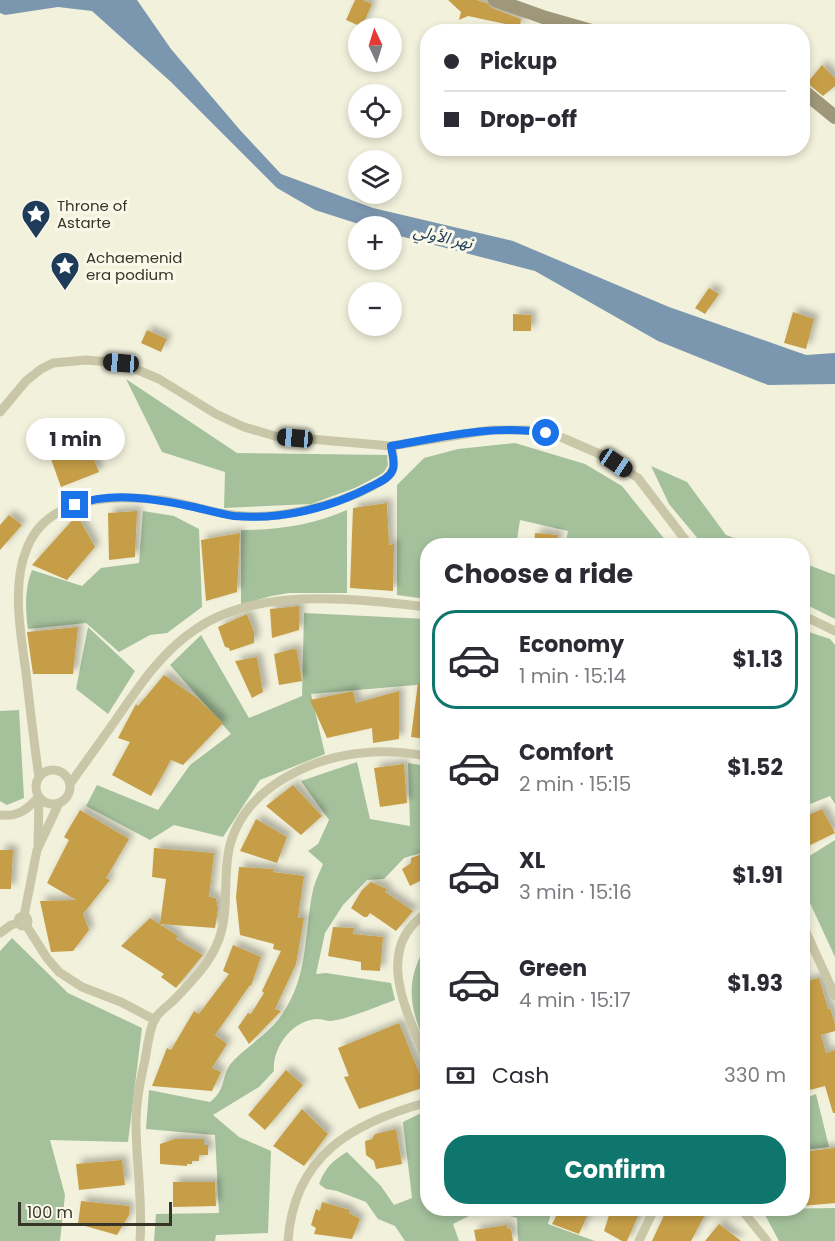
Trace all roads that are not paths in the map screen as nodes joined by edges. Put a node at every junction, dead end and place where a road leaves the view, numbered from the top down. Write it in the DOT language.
graph roads {
  1 [pos="495,0"];
  2 [pos="567,24"];
  3 [pos="810,97"];
  4 [pos="835,117"];
  5 [pos="0,412"];
  6 [pos="391,446"];
  7 [pos="684,538"];
  8 [pos="420,606"];
  9 [pos="810,619"];
  10 [pos="835,631"];
  11 [pos="420,755"];
  12 [pos="39,777"];
  13 [pos="70,784"];
  14 [pos="39,797"];
  15 [pos="59,803"];
  16 [pos="0,815"];
  17 [pos="38,850"];
  18 [pos="420,918"];
  19 [pos="23,921"];
  20 [pos="0,933"];
  21 [pos="810,941"];
  22 [pos="835,996"];
  23 [pos="155,1020"];
  24 [pos="420,1042"];
  25 [pos="420,1104"];
  26 [pos="651,1216"];
  27 [pos="747,1216"];
  28 [pos="140,1241"];
  29 [pos="288,1241"];
  30 [pos="639,1241"];
  31 [pos="767,1241"];
  1 -- 2 [label="main road"];
  3 -- 4 [label="main road"];
  5 -- 6 [label="street"];
  6 -- 7 [label="street"];
  6 -- 12 [label="street"];
  8 -- 13 [label="street"];
  9 -- 10 [label="street"];
  11 -- 23 [label="street"];
  12 -- 13 [label="street"];
  12 -- 14 [label="street"];
  13 -- 15 [label="street"];
  14 -- 15 [label="street"];
  14 -- 16 [label="street"];
  14 -- 17 [label="street"];
  15 -- 17 [label="street"];
  17 -- 19 [label="street"];
  18 -- 24 [label="street"];
  19 -- 20 [label="street"];
  19 -- 23 [label="street"];
  21 -- 22 [label="street"];
  23 -- 28 [label="street"];
  25 -- 29 [label="street"];
  26 -- 30 [label="street"];
  27 -- 31 [label="street"];
}
